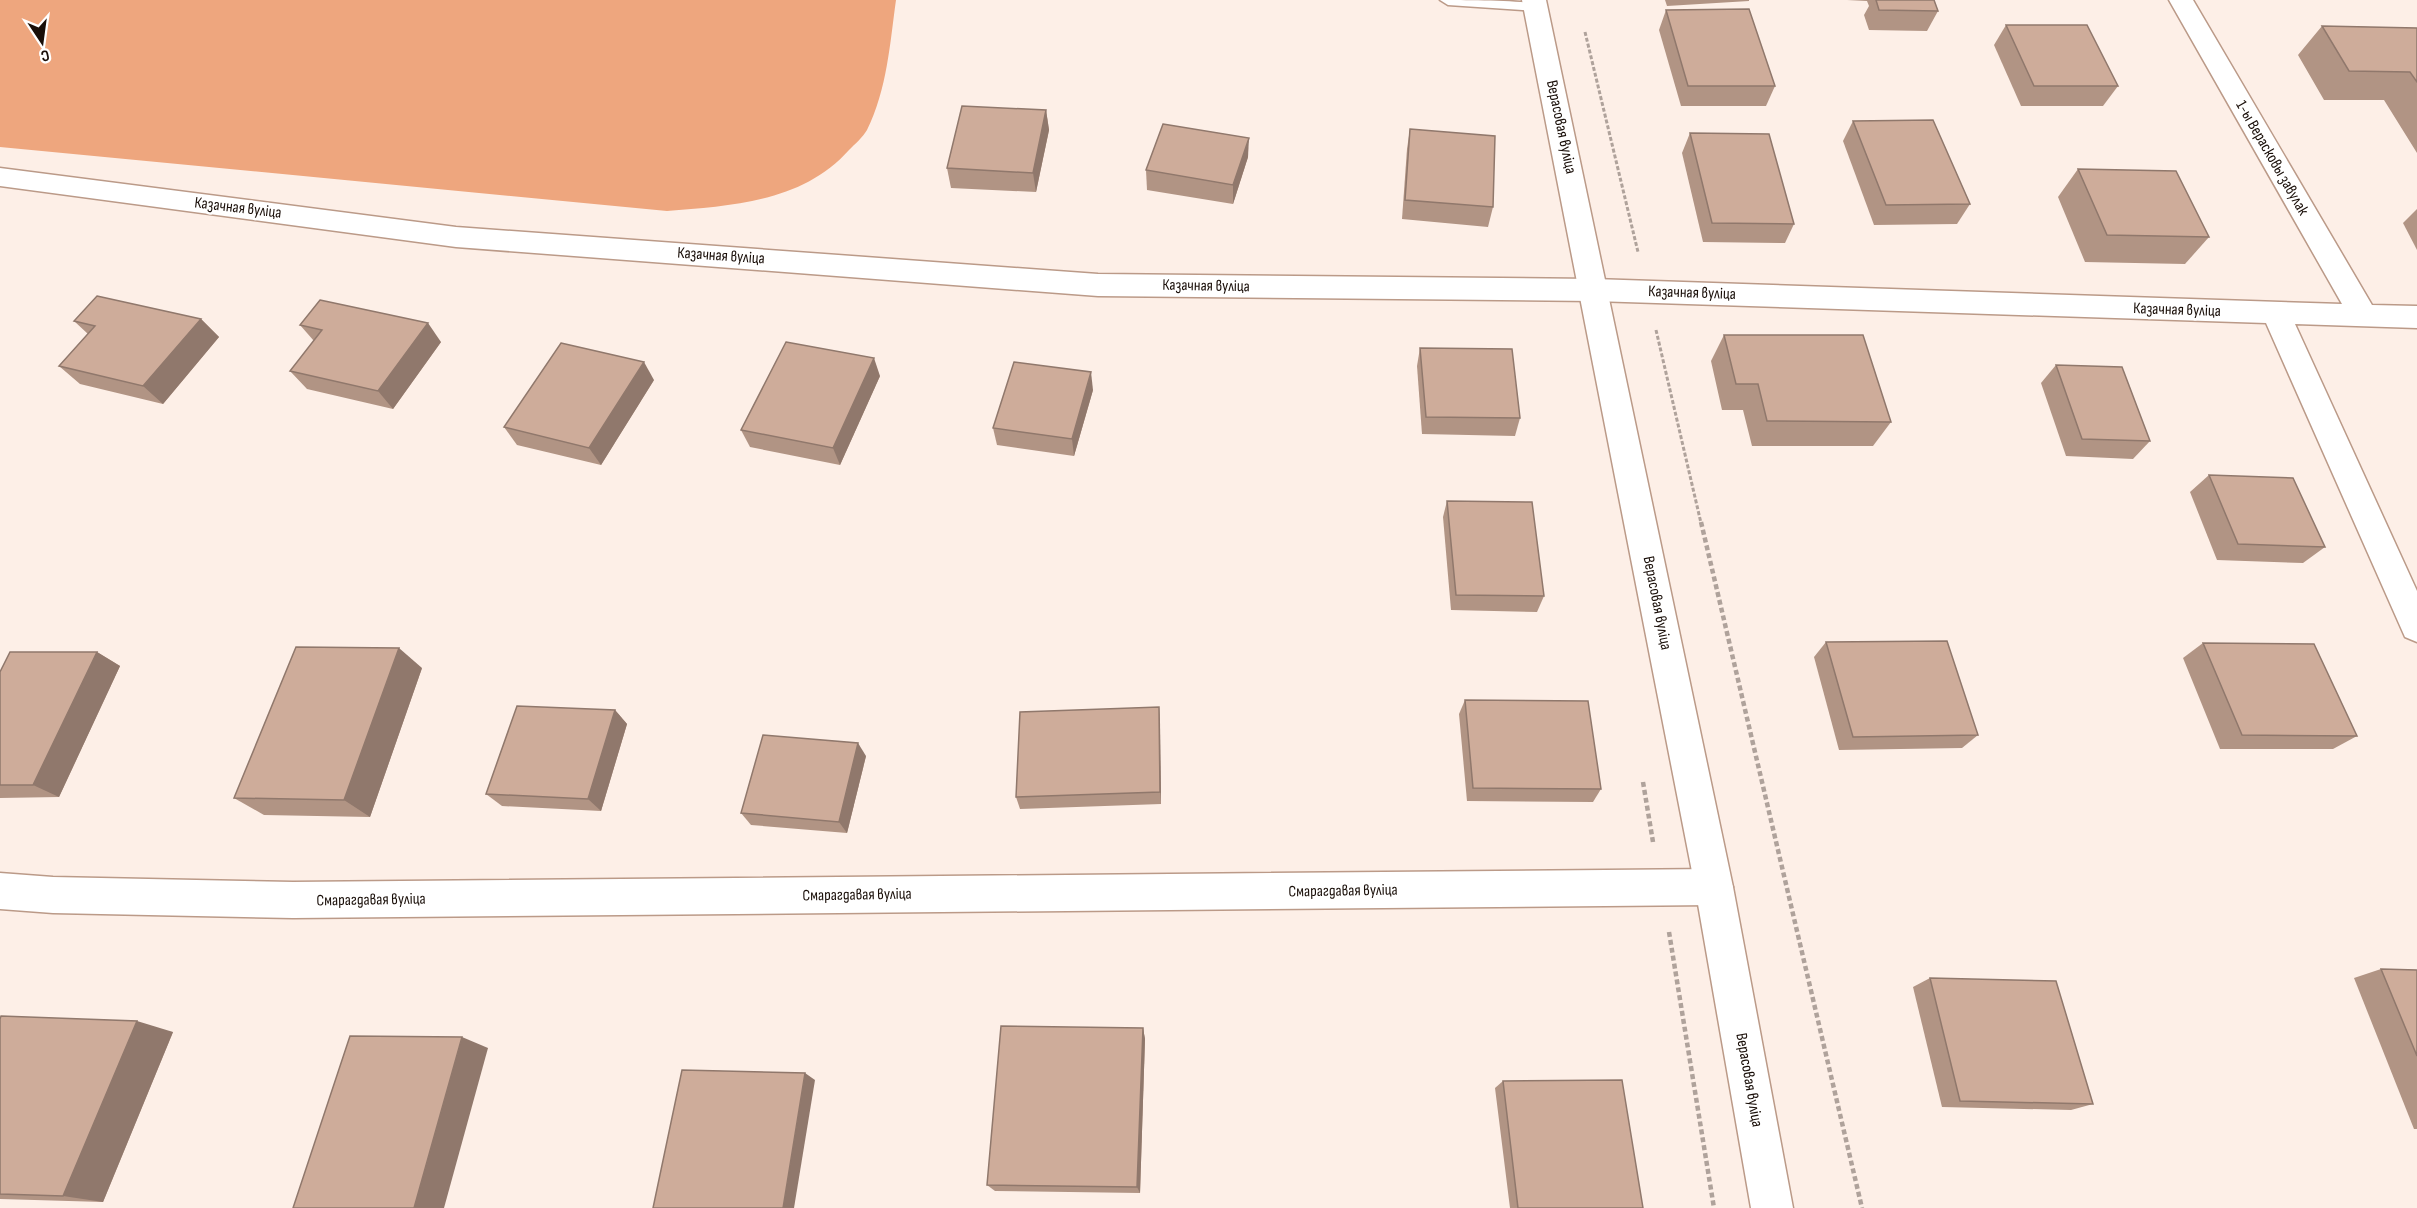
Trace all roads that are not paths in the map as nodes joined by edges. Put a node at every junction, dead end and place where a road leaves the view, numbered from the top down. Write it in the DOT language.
graph roads {
  1 [pos="1448,0"];
  2 [pos="2181,0"];
  3 [pos="1535,3"];
  4 [pos="0,177"];
  5 [pos="1594,290"];
  6 [pos="2276,314"];
  7 [pos="2364,316"];
  8 [pos="2417,316"];
  9 [pos="2417,627"];
  10 [pos="1714,887"];
  11 [pos="0,891"];
  12 [pos="1772,1208"];
  1 -- 3 [label="lane"];
  2 -- 7 [label="street, 1-ы Верасковы завулак"];
  3 -- 5 [label="street, Верасовая вуліца"];
  4 -- 5 [label="street, Казачная вуліца"];
  5 -- 6 [label="street, Казачная вуліца"];
  5 -- 10 [label="street, Верасовая вуліца"];
  6 -- 7 [label="street, Казачная вуліца"];
  6 -- 9 [label="street"];
  7 -- 8 [label="street, Казачная вуліца"];
  10 -- 11 [label="street, Смарагдавая вуліца"];
  10 -- 12 [label="street, Верасовая вуліца"];
}
